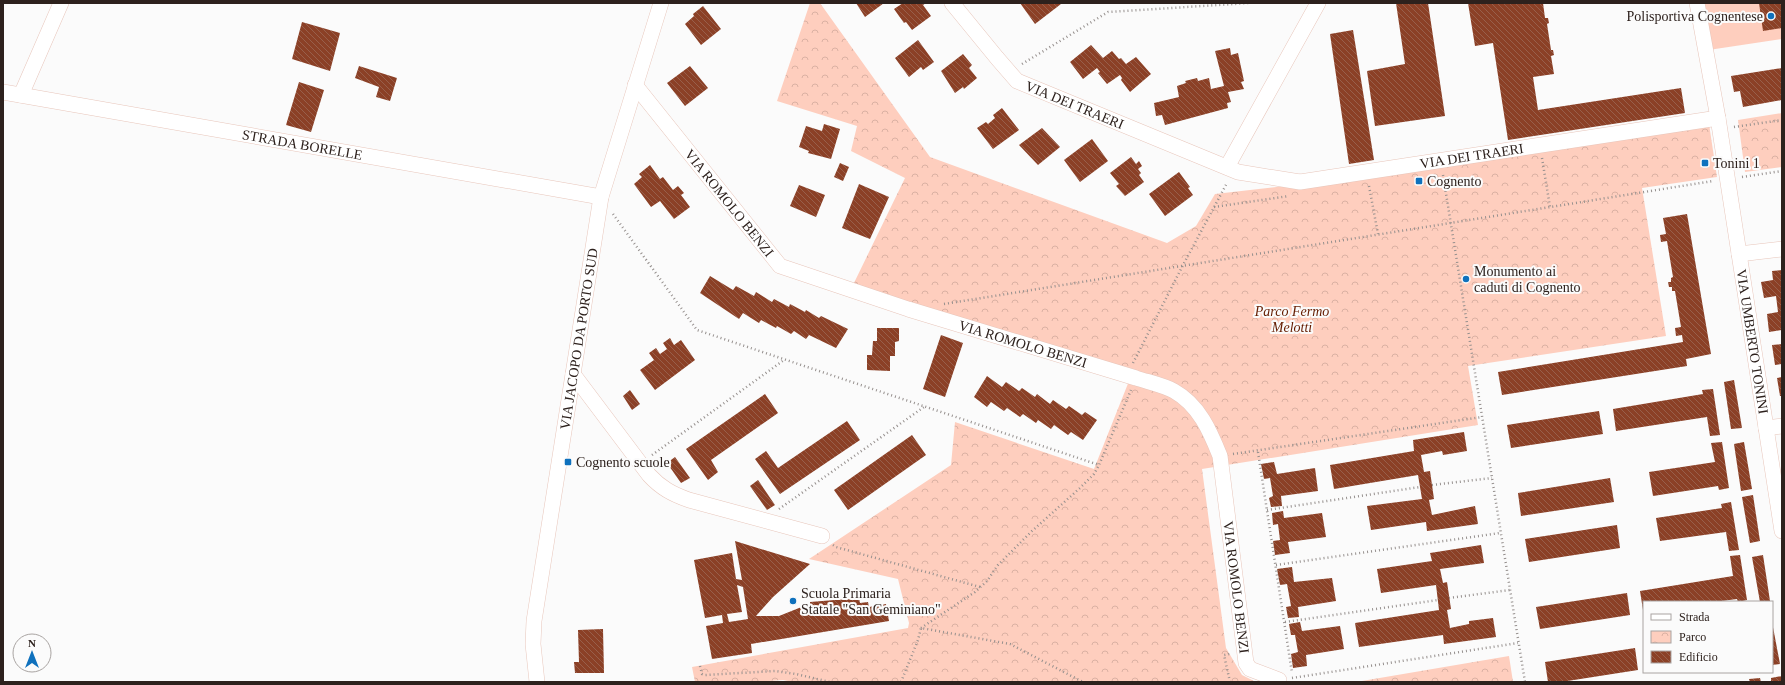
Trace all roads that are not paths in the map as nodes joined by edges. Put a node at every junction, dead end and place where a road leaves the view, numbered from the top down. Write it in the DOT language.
graph roads {
  1 [pos="61,3"];
  2 [pos="661,3"];
  3 [pos="952,3"];
  4 [pos="1318,3"];
  5 [pos="1697,3"];
  6 [pos="635,85"];
  7 [pos="3,92"];
  8 [pos="21,95"];
  9 [pos="1718,124"];
  10 [pos="1231,169"];
  11 [pos="601,197"];
  12 [pos="1782,249"];
  13 [pos="1739,254"];
  14 [pos="573,374"];
  15 [pos="1782,426"];
  16 [pos="1766,428"];
  17 [pos="1782,531"];
  18 [pos="822,536"];
  19 [pos="1286,679"];
  20 [pos="537,682"];
  1 -- 8 [label="street"];
  2 -- 6 [label="street, VIA JACOPO DA PORTO SUD"];
  3 -- 10 [label="street, VIA DEI TRAERI"];
  4 -- 10 [label="street"];
  5 -- 9 [label="street, VIA UMBERTO TONINI"];
  6 -- 11 [label="street, VIA JACOPO DA PORTO SUD"];
  6 -- 19 [label="street, VIA ROMOLO BENZI"];
  7 -- 8 [label="street, STRADA BORELLE"];
  8 -- 11 [label="street, STRADA BORELLE"];
  9 -- 10 [label="street, VIA DEI TRAERI"];
  9 -- 13 [label="street, VIA UMBERTO TONINI"];
  11 -- 14 [label="street, VIA JACOPO DA PORTO SUD"];
  12 -- 13 [label="street, VIA UMBERTO TONINI"];
  13 -- 16 [label="street, VIA UMBERTO TONINI"];
  14 -- 18 [label="street"];
  14 -- 20 [label="street, VIA JACOPO DA PORTO SUD"];
  15 -- 16 [label="street, VIA UMBERTO TONINI"];
  16 -- 17 [label="street, VIA UMBERTO TONINI"];
}
